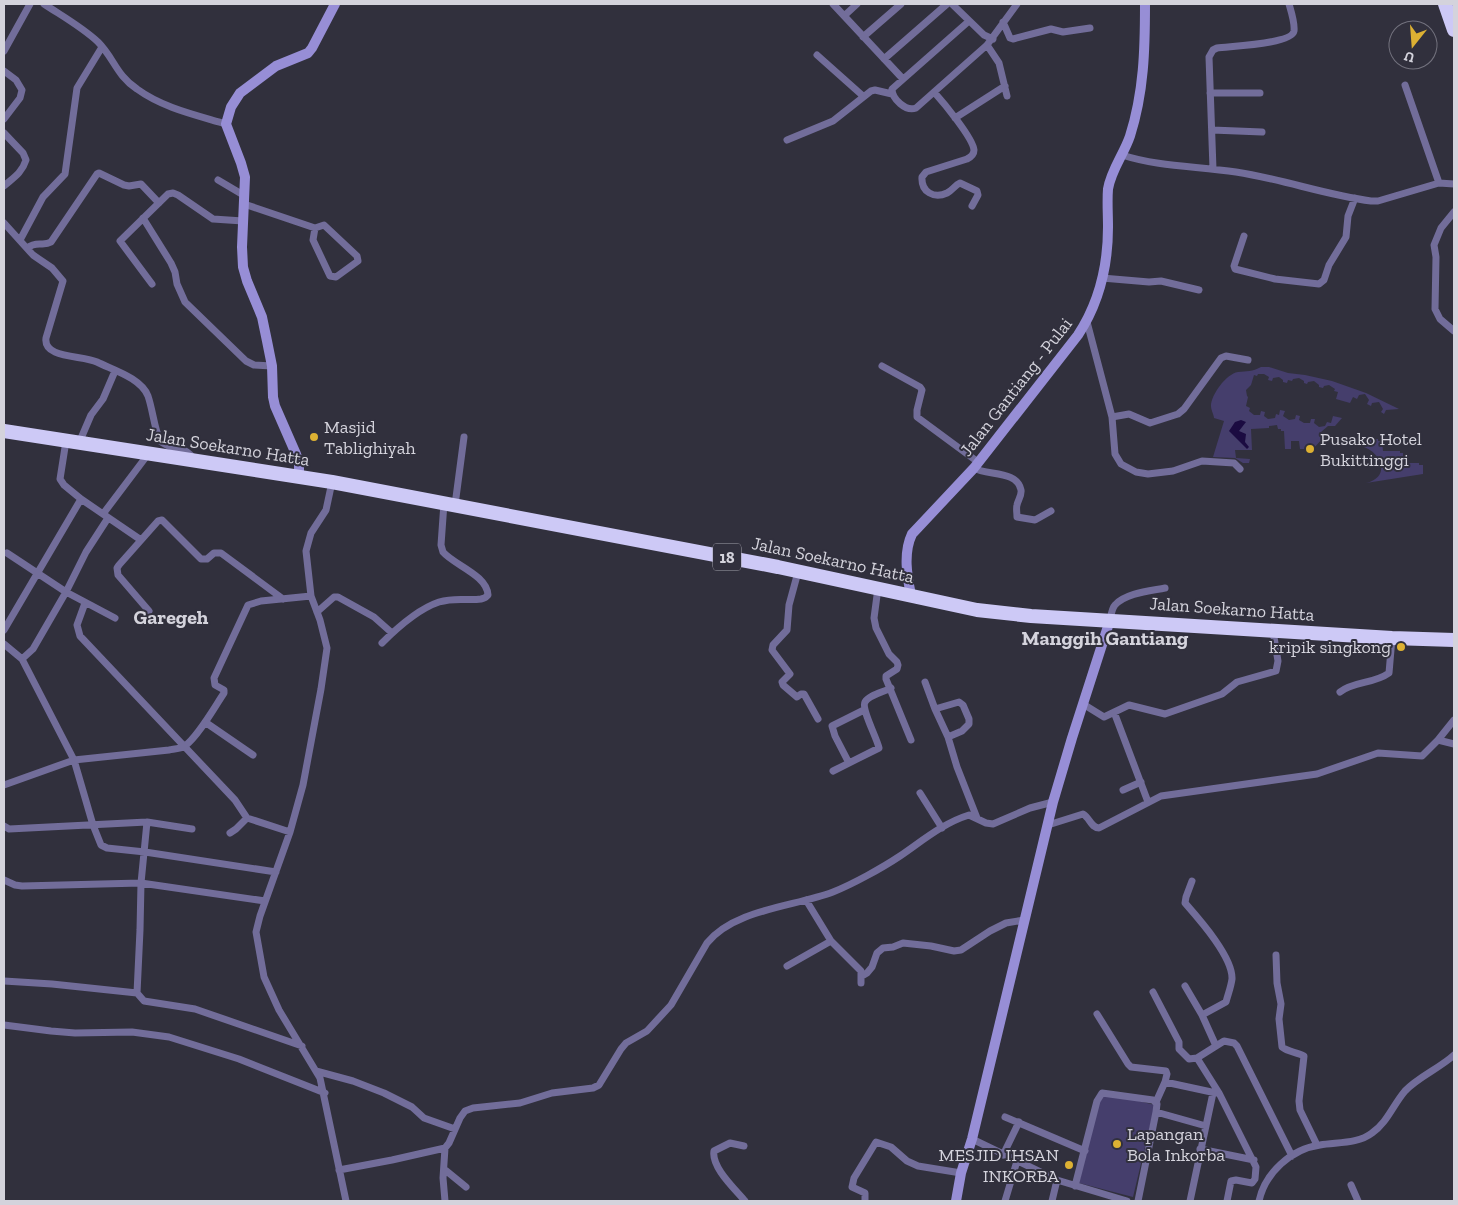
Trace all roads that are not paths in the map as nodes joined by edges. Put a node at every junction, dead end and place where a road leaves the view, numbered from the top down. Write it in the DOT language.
graph roads {
  1 [pos="30,4"];
  2 [pos="44,4"];
  3 [pos="334,4"];
  4 [pos="833,4"];
  5 [pos="857,4"];
  6 [pos="900,4"];
  7 [pos="947,4"];
  8 [pos="952,4"];
  9 [pos="1017,4"];
  10 [pos="1145,4"];
  11 [pos="1289,4"];
  12 [pos="1445,4"];
  13 [pos="844,16"];
  14 [pos="969,21"];
  15 [pos="1003,22"];
  16 [pos="1090,28"];
  17 [pos="1454,30"];
  18 [pos="864,37"];
  19 [pos="993,38"];
  20 [pos="987,45"];
  21 [pos="102,47"];
  22 [pos="4,51"];
  23 [pos="816,55"];
  24 [pos="884,59"];
  25 [pos="4,71"];
  26 [pos="903,79"];
  27 [pos="1405,85"];
  28 [pos="1005,86"];
  29 [pos="934,92"];
  30 [pos="1210,93"];
  31 [pos="1260,93"];
  32 [pos="892,94"];
  33 [pos="863,96"];
  34 [pos="1007,96"];
  35 [pos="955,118"];
  36 [pos="4,119"];
  37 [pos="226,124"];
  38 [pos="1212,130"];
  39 [pos="1262,132"];
  40 [pos="4,133"];
  41 [pos="787,140"];
  42 [pos="1122,155"];
  43 [pos="1213,169"];
  44 [pos="218,180"];
  45 [pos="1439,184"];
  46 [pos="1454,184"];
  47 [pos="4,186"];
  48 [pos="1355,198"];
  49 [pos="245,200"];
  50 [pos="159,203"];
  51 [pos="972,206"];
  52 [pos="1454,213"];
  53 [pos="143,218"];
  54 [pos="243,221"];
  55 [pos="4,223"];
  56 [pos="315,228"];
  57 [pos="1244,236"];
  58 [pos="20,240"];
  59 [pos="27,248"];
  60 [pos="1102,278"];
  61 [pos="152,284"];
  62 [pos="1199,290"];
  63 [pos="1087,322"];
  64 [pos="1454,330"];
  65 [pos="1248,360"];
  66 [pos="272,366"];
  67 [pos="882,366"];
  68 [pos="115,371"];
  69 [pos="1112,417"];
  70 [pos="4,431"];
  71 [pos="464,437"];
  72 [pos="73,442"];
  73 [pos="149,453"];
  74 [pos="195,460"];
  75 [pos="976,465"];
  76 [pos="1240,469"];
  77 [pos="299,477"];
  78 [pos="332,482"];
  79 [pos="81,499"];
  80 [pos="449,504"];
  81 [pos="1051,511"];
  82 [pos="105,516"];
  83 [pos="141,540"];
  84 [pos="7,553"];
  85 [pos="798,572"];
  86 [pos="38,574"];
  87 [pos="878,588"];
  88 [pos="1165,588"];
  89 [pos="66,592"];
  90 [pos="911,595"];
  91 [pos="311,596"];
  92 [pos="283,599"];
  93 [pos="85,603"];
  94 [pos="150,611"];
  95 [pos="317,612"];
  96 [pos="115,618"];
  97 [pos="1110,620"];
  98 [pos="4,630"];
  99 [pos="1272,631"];
  100 [pos="392,633"];
  101 [pos="1392,638"];
  102 [pos="1454,640"];
  103 [pos="382,643"];
  104 [pos="4,644"];
  105 [pos="22,659"];
  106 [pos="925,682"];
  107 [pos="890,688"];
  108 [pos="1340,692"];
  109 [pos="1083,704"];
  110 [pos="935,709"];
  111 [pos="864,710"];
  112 [pos="1114,712"];
  113 [pos="818,719"];
  114 [pos="1454,720"];
  115 [pos="205,722"];
  116 [pos="948,737"];
  117 [pos="911,740"];
  118 [pos="1438,740"];
  119 [pos="1454,744"];
  120 [pos="185,745"];
  121 [pos="253,755"];
  122 [pos="74,760"];
  123 [pos="849,763"];
  124 [pos="833,771"];
  125 [pos="1140,782"];
  126 [pos="4,785"];
  127 [pos="1123,790"];
  128 [pos="920,793"];
  129 [pos="1053,802"];
  130 [pos="1148,802"];
  131 [pos="247,818"];
  132 [pos="977,818"];
  133 [pos="147,822"];
  134 [pos="93,825"];
  135 [pos="1048,825"];
  136 [pos="4,826"];
  137 [pos="192,828"];
  138 [pos="942,828"];
  139 [pos="290,832"];
  140 [pos="230,833"];
  141 [pos="145,852"];
  142 [pos="276,872"];
  143 [pos="4,880"];
  144 [pos="1192,881"];
  145 [pos="140,883"];
  146 [pos="806,900"];
  147 [pos="265,901"];
  148 [pos="1024,920"];
  149 [pos="831,941"];
  150 [pos="1276,955"];
  151 [pos="787,966"];
  152 [pos="4,982"];
  153 [pos="1184,986"];
  154 [pos="1153,992"];
  155 [pos="137,993"];
  156 [pos="1097,1014"];
  157 [pos="1202,1015"];
  158 [pos="4,1024"];
  159 [pos="302,1046"];
  160 [pos="1216,1046"];
  161 [pos="1454,1055"];
  162 [pos="1197,1058"];
  163 [pos="1451,1062"];
  164 [pos="316,1071"];
  165 [pos="1165,1082"];
  166 [pos="325,1093"];
  167 [pos="1216,1093"];
  168 [pos="1156,1102"];
  169 [pos="1156,1112"];
  170 [pos="1005,1117"];
  171 [pos="1019,1122"];
  172 [pos="1206,1126"];
  173 [pos="455,1129"];
  174 [pos="972,1139"];
  175 [pos="1317,1145"];
  176 [pos="744,1146"];
  177 [pos="445,1148"];
  178 [pos="1200,1149"];
  179 [pos="1086,1151"];
  180 [pos="1003,1155"];
  181 [pos="1292,1156"];
  182 [pos="1254,1160"];
  183 [pos="1017,1162"];
  184 [pos="444,1169"];
  185 [pos="339,1170"];
  186 [pos="961,1173"];
  187 [pos="1058,1180"];
  188 [pos="1351,1185"];
  189 [pos="1075,1186"];
  190 [pos="466,1187"];
  191 [pos="344,1201"];
  192 [pos="445,1201"];
  193 [pos="744,1201"];
  194 [pos="865,1201"];
  195 [pos="956,1201"];
  196 [pos="1005,1201"];
  197 [pos="1052,1201"];
  198 [pos="1128,1201"];
  199 [pos="1138,1201"];
  200 [pos="1190,1201"];
  201 [pos="1227,1201"];
  202 [pos="1259,1201"];
  203 [pos="1358,1201"];
  1 -- 22 [label="street"];
  2 -- 21 [label="street"];
  3 -- 37 [label="street"];
  4 -- 13 [label="street"];
  5 -- 13 [label="street"];
  6 -- 18 [label="street"];
  7 -- 24 [label="street"];
  8 -- 14 [label="street"];
  9 -- 15 [label="street"];
  10 -- 42 [label="street, Jalan Gantiang - Pulai"];
  11 -- 30 [label="street"];
  12 -- 17 [label="highway"];
  13 -- 18 [label="street"];
  14 -- 19 [label="street"];
  14 -- 26 [label="street"];
  15 -- 16 [label="street"];
  15 -- 19 [label="street"];
  18 -- 24 [label="street"];
  19 -- 20 [label="street"];
  20 -- 28 [label="street"];
  20 -- 29 [label="street"];
  21 -- 37 [label="street"];
  21 -- 58 [label="street"];
  23 -- 33 [label="street"];
  24 -- 26 [label="street"];
  25 -- 36 [label="street"];
  26 -- 32 [label="street"];
  27 -- 45 [label="street"];
  28 -- 34 [label="street"];
  28 -- 35 [label="street"];
  29 -- 32 [label="street"];
  29 -- 35 [label="street"];
  30 -- 31 [label="street"];
  30 -- 38 [label="street"];
  32 -- 33 [label="street"];
  33 -- 41 [label="street"];
  35 -- 51 [label="street"];
  37 -- 49 [label="street"];
  38 -- 39 [label="street"];
  38 -- 43 [label="street"];
  40 -- 47 [label="street"];
  42 -- 43 [label="street"];
  42 -- 60 [label="street, Jalan Gantiang - Pulai"];
  43 -- 48 [label="street"];
  44 -- 49 [label="street"];
  45 -- 46 [label="street"];
  45 -- 48 [label="street"];
  48 -- 57 [label="street"];
  49 -- 54 [label="street"];
  49 -- 56 [label="street"];
  50 -- 53 [label="street"];
  50 -- 54 [label="street"];
  50 -- 59 [label="street"];
  52 -- 64 [label="street"];
  53 -- 61 [label="street"];
  53 -- 66 [label="street"];
  54 -- 66 [label="street"];
  55 -- 58 [label="street"];
  56 -- 56 [label="street"];
  58 -- 59 [label="street"];
  59 -- 68 [label="street"];
  60 -- 62 [label="street"];
  60 -- 63 [label="street, Jalan Gantiang - Pulai"];
  63 -- 69 [label="street"];
  63 -- 75 [label="street, Jalan Gantiang - Pulai"];
  65 -- 69 [label="street"];
  66 -- 77 [label="street"];
  67 -- 75 [label="street"];
  68 -- 72 [label="street"];
  68 -- 74 [label="street"];
  69 -- 76 [label="street"];
  70 -- 72 [label="highway, Jalan Soekarno Hatta / 18"];
  71 -- 80 [label="street"];
  72 -- 73 [label="highway, Jalan Soekarno Hatta / 18"];
  72 -- 79 [label="street"];
  73 -- 74 [label="highway, Jalan Soekarno Hatta / 18"];
  73 -- 82 [label="street"];
  74 -- 77 [label="highway, Jalan Soekarno Hatta / 18"];
  75 -- 81 [label="street"];
  75 -- 90 [label="street, Jalan Gantiang - Pulai"];
  77 -- 78 [label="highway, Jalan Soekarno Hatta / 18"];
  78 -- 80 [label="highway, Jalan Soekarno Hatta / 18"];
  78 -- 91 [label="street"];
  79 -- 82 [label="street"];
  79 -- 86 [label="street"];
  80 -- 85 [label="highway, Jalan Soekarno Hatta / 18"];
  80 -- 100 [label="street"];
  82 -- 83 [label="street"];
  82 -- 89 [label="street"];
  83 -- 92 [label="street"];
  83 -- 94 [label="street"];
  84 -- 86 [label="street"];
  85 -- 87 [label="highway, Jalan Soekarno Hatta / 18"];
  85 -- 113 [label="street"];
  86 -- 89 [label="street"];
  86 -- 98 [label="street"];
  87 -- 90 [label="highway, Jalan Soekarno Hatta / 18"];
  87 -- 107 [label="street"];
  88 -- 97 [label="street"];
  89 -- 93 [label="street"];
  89 -- 105 [label="street"];
  90 -- 97 [label="highway, Jalan Soekarno Hatta / 18"];
  91 -- 92 [label="street"];
  91 -- 95 [label="street"];
  92 -- 115 [label="street"];
  93 -- 96 [label="street"];
  93 -- 120 [label="street"];
  95 -- 100 [label="street"];
  95 -- 139 [label="street"];
  97 -- 99 [label="highway, Jalan Soekarno Hatta / 18"];
  97 -- 109 [label="street"];
  99 -- 101 [label="highway, Jalan Soekarno Hatta / 18"];
  99 -- 112 [label="street"];
  100 -- 103 [label="street"];
  101 -- 102 [label="highway, Jalan Soekarno Hatta / 18"];
  101 -- 108 [label="street"];
  104 -- 105 [label="street"];
  105 -- 122 [label="street"];
  106 -- 110 [label="street"];
  107 -- 111 [label="street"];
  107 -- 117 [label="street"];
  109 -- 112 [label="street"];
  109 -- 129 [label="street"];
  110 -- 116 [label="street"];
  110 -- 116 [label="street"];
  111 -- 123 [label="street"];
  111 -- 123 [label="street"];
  112 -- 125 [label="street"];
  114 -- 118 [label="street"];
  115 -- 120 [label="street"];
  115 -- 121 [label="street"];
  116 -- 132 [label="street"];
  118 -- 119 [label="street"];
  118 -- 130 [label="street"];
  120 -- 122 [label="street"];
  120 -- 131 [label="street"];
  122 -- 126 [label="street"];
  122 -- 134 [label="street"];
  123 -- 124 [label="street"];
  125 -- 127 [label="street"];
  125 -- 130 [label="street"];
  128 -- 138 [label="street"];
  129 -- 132 [label="street"];
  129 -- 135 [label="street"];
  130 -- 135 [label="street"];
  131 -- 139 [label="street"];
  131 -- 140 [label="street"];
  132 -- 138 [label="street"];
  133 -- 134 [label="street"];
  133 -- 137 [label="street"];
  133 -- 141 [label="street"];
  134 -- 136 [label="street"];
  134 -- 141 [label="street"];
  135 -- 148 [label="street"];
  138 -- 146 [label="street"];
  139 -- 142 [label="street"];
  141 -- 142 [label="street"];
  141 -- 145 [label="street"];
  142 -- 147 [label="street"];
  143 -- 145 [label="street"];
  144 -- 157 [label="street"];
  145 -- 147 [label="street"];
  145 -- 155 [label="street"];
  146 -- 149 [label="street"];
  146 -- 173 [label="street"];
  147 -- 159 [label="street"];
  148 -- 149 [label="street"];
  148 -- 174 [label="street"];
  149 -- 151 [label="street"];
  150 -- 175 [label="street"];
  152 -- 155 [label="street"];
  153 -- 157 [label="street"];
  154 -- 162 [label="street"];
  155 -- 159 [label="street"];
  156 -- 165 [label="street"];
  157 -- 160 [label="street"];
  158 -- 166 [label="street"];
  159 -- 164 [label="street"];
  160 -- 162 [label="street"];
  160 -- 181 [label="street"];
  161 -- 163 [label="street"];
  162 -- 167 [label="street"];
  163 -- 175 [label="street"];
  164 -- 166 [label="street"];
  164 -- 173 [label="street"];
  165 -- 167 [label="street"];
  165 -- 168 [label="street"];
  166 -- 185 [label="street"];
  167 -- 172 [label="street"];
  167 -- 182 [label="street"];
  168 -- 169 [label="street"];
  168 -- 179 [label="street"];
  169 -- 172 [label="street"];
  169 -- 199 [label="street"];
  170 -- 171 [label="street"];
  171 -- 179 [label="street"];
  171 -- 180 [label="street"];
  172 -- 178 [label="street"];
  173 -- 177 [label="street"];
  174 -- 180 [label="street"];
  174 -- 186 [label="street"];
  175 -- 181 [label="street"];
  176 -- 193 [label="street"];
  177 -- 184 [label="street"];
  177 -- 185 [label="street"];
  178 -- 182 [label="street"];
  178 -- 200 [label="street"];
  179 -- 189 [label="street"];
  180 -- 183 [label="street"];
  181 -- 202 [label="street"];
  182 -- 201 [label="street"];
  183 -- 187 [label="street"];
  183 -- 196 [label="street"];
  184 -- 190 [label="street"];
  184 -- 192 [label="street"];
  185 -- 191 [label="street"];
  186 -- 194 [label="street"];
  186 -- 195 [label="street"];
  187 -- 189 [label="street"];
  187 -- 197 [label="street"];
  188 -- 203 [label="street"];
  189 -- 198 [label="street"];
}
